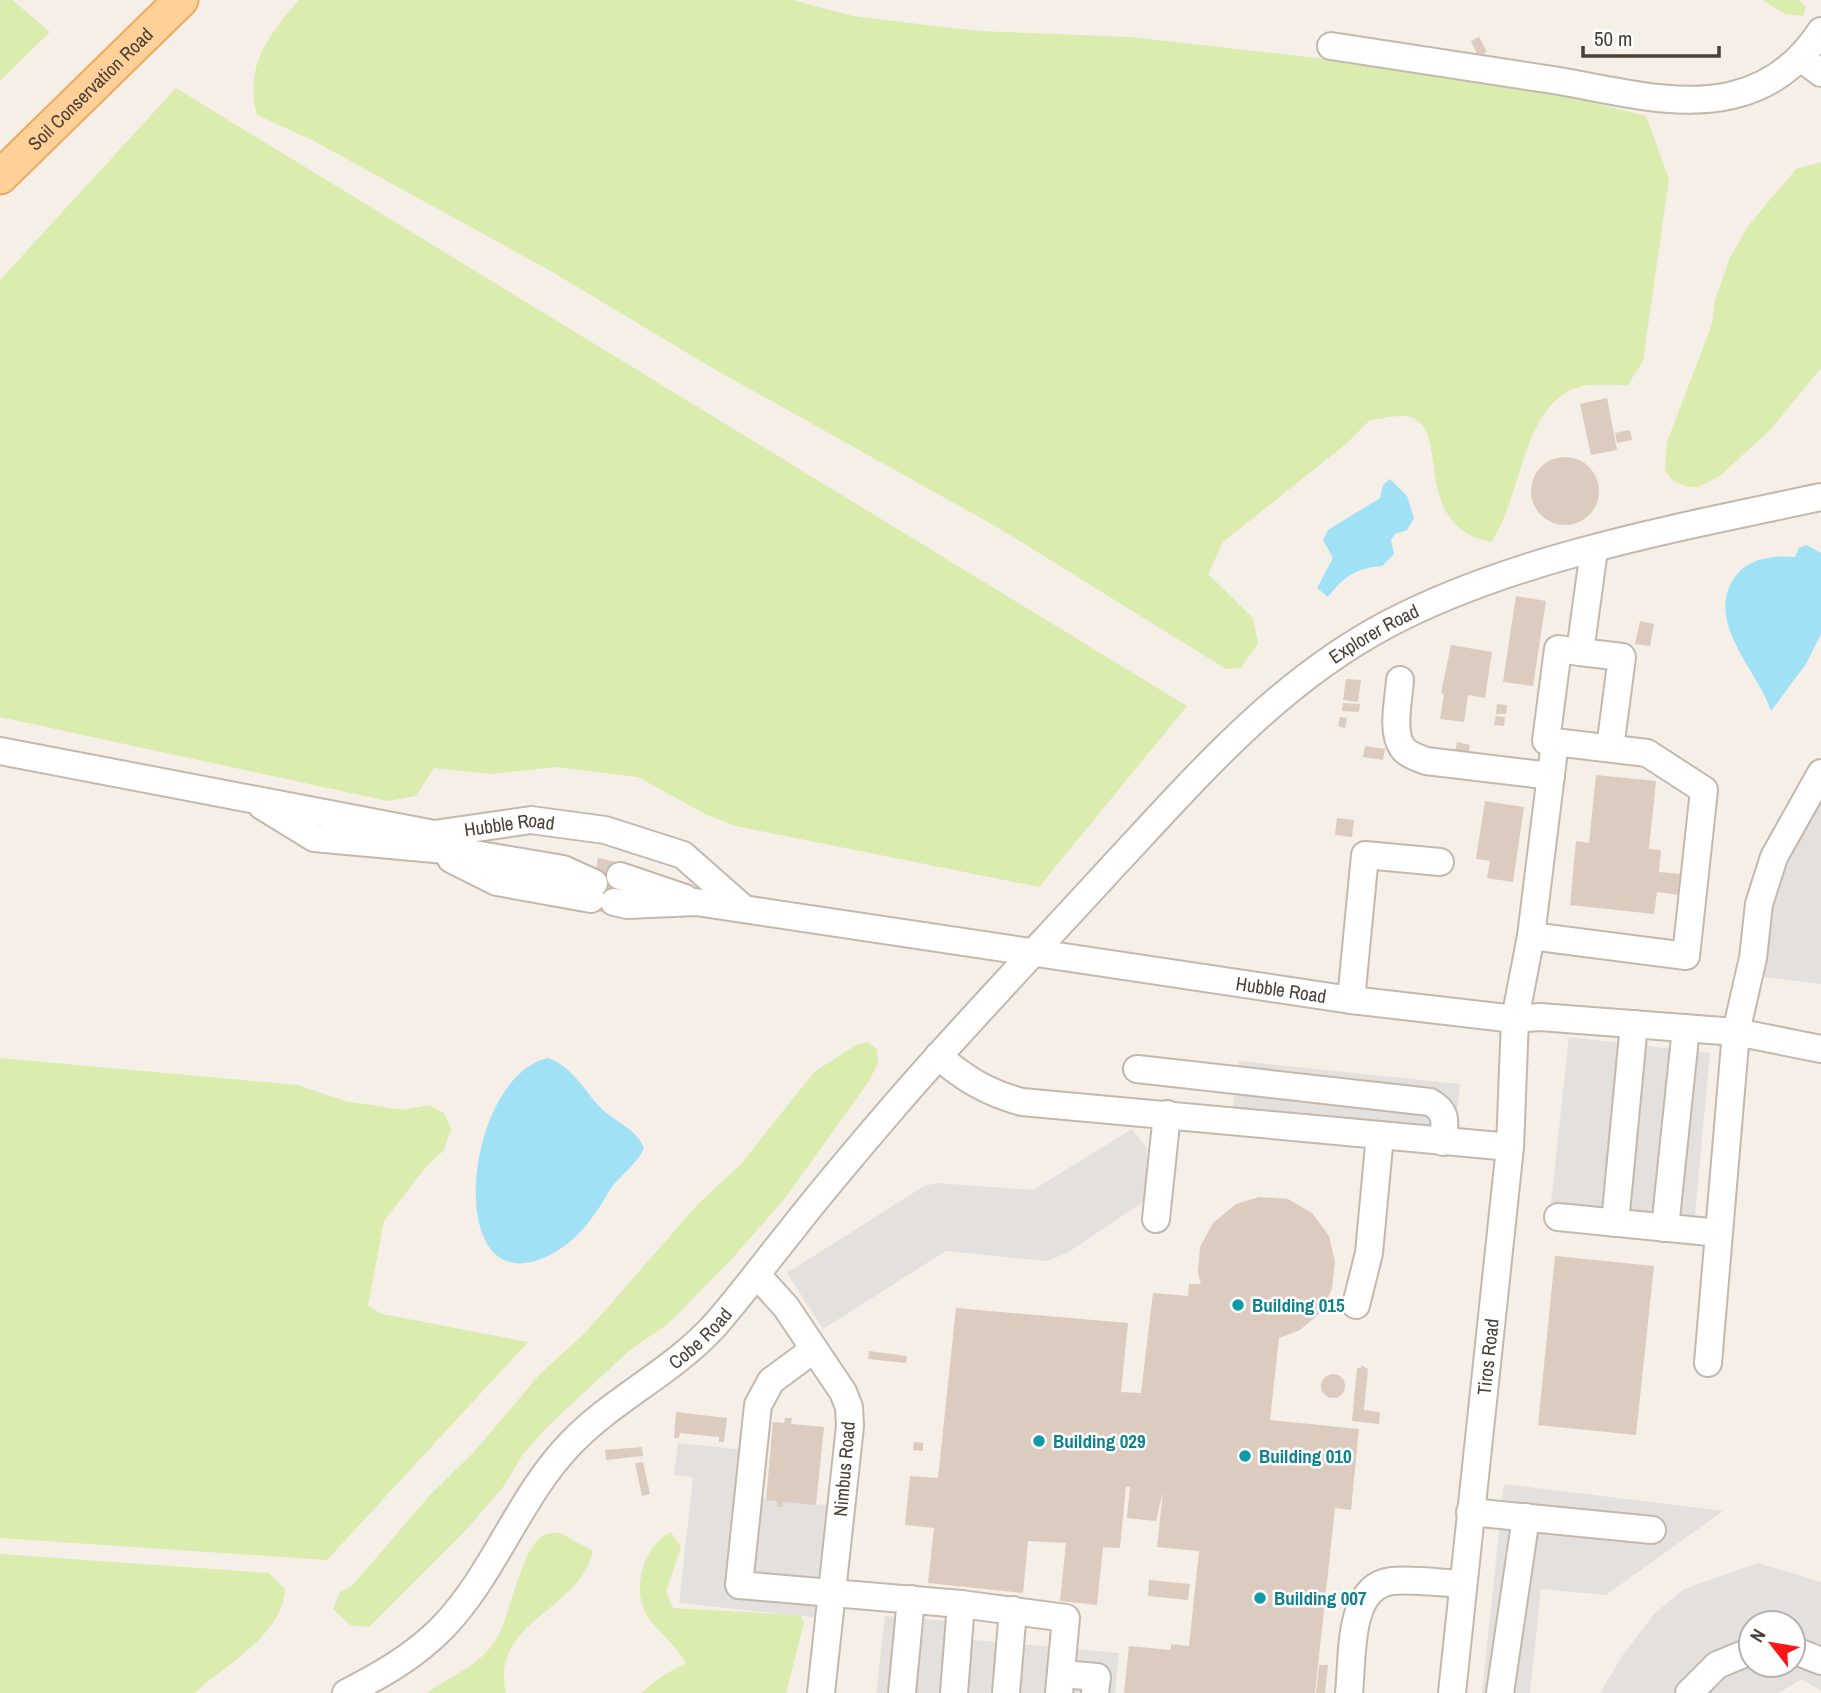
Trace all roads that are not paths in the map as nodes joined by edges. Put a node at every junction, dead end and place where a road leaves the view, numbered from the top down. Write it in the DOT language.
graph roads {
  1 [pos="181,0"];
  2 [pos="1821,30"];
  3 [pos="1331,46"];
  4 [pos="1811,66"];
  5 [pos="0,177"];
  6 [pos="1821,496"];
  7 [pos="1594,550"];
  8 [pos="1580,652"];
  9 [pos="1400,680"];
  10 [pos="1555,741"];
  11 [pos="1610,748"];
  12 [pos="0,751"];
  13 [pos="1821,773"];
  14 [pos="1551,776"];
  15 [pos="255,800"];
  16 [pos="426,849"];
  17 [pos="1440,862"];
  18 [pos="605,887"];
  19 [pos="696,902"];
  20 [pos="743,908"];
  21 [pos="1531,936"];
  22 [pos="1034,953"];
  23 [pos="1352,1000"];
  24 [pos="1516,1019"];
  25 [pos="1634,1024"];
  26 [pos="1686,1028"];
  27 [pos="1736,1032"];
  28 [pos="1821,1049"];
  29 [pos="938,1056"];
  30 [pos="1137,1069"];
  31 [pos="1243,1081"];
  32 [pos="1167,1114"];
  33 [pos="1239,1121"];
  34 [pos="1380,1135"];
  35 [pos="1443,1142"];
  36 [pos="1510,1147"];
  37 [pos="1558,1217"];
  38 [pos="1156,1219"];
  39 [pos="1615,1223"];
  40 [pos="1665,1228"];
  41 [pos="1719,1233"];
  42 [pos="757,1275"];
  43 [pos="1356,1306"];
  44 [pos="813,1350"];
  45 [pos="1708,1363"];
  46 [pos="1471,1512"];
  47 [pos="1526,1517"];
  48 [pos="1652,1530"];
  49 [pos="1462,1584"];
  50 [pos="832,1592"];
  51 [pos="911,1600"];
  52 [pos="961,1604"];
  53 [pos="1013,1610"];
  54 [pos="1737,1657"];
  55 [pos="1060,1683"];
  56 [pos="346,1693"];
  57 [pos="821,1693"];
  58 [pos="902,1693"];
  59 [pos="954,1693"];
  60 [pos="1006,1693"];
  61 [pos="1095,1693"];
  62 [pos="1349,1693"];
  63 [pos="1452,1693"];
  64 [pos="1500,1693"];
  65 [pos="1689,1693"];
  1 -- 5 [label="main road, Soil Conservation Road"];
  2 -- 4 [label="street"];
  3 -- 4 [label="street"];
  6 -- 7 [label="street, Explorer Road"];
  7 -- 8 [label="street"];
  7 -- 22 [label="street, Explorer Road"];
  8 -- 10 [label="street, Tiros Road"];
  8 -- 11 [label="street"];
  9 -- 14 [label="street"];
  10 -- 11 [label="street"];
  10 -- 14 [label="street, Tiros Road"];
  11 -- 21 [label="street"];
  12 -- 15 [label="street, Hubble Road"];
  13 -- 27 [label="street"];
  14 -- 21 [label="street, Tiros Road"];
  15 -- 16 [label="street, Hubble Road"];
  15 -- 20 [label="street, Hubble Road"];
  16 -- 18 [label="street, Hubble Road"];
  16 -- 18 [label="street, Hubble Road"];
  17 -- 23 [label="street"];
  18 -- 19 [label="street, Hubble Road"];
  18 -- 19 [label="street, Hubble Road"];
  19 -- 20 [label="street, Hubble Road"];
  20 -- 22 [label="street, Hubble Road"];
  21 -- 24 [label="street, Tiros Road"];
  22 -- 23 [label="street, Hubble Road"];
  22 -- 29 [label="street, Cobe Road"];
  23 -- 24 [label="street, Hubble Road"];
  24 -- 25 [label="street, Hubble Road"];
  24 -- 36 [label="street, Tiros Road"];
  25 -- 26 [label="street, Hubble Road"];
  25 -- 39 [label="street"];
  26 -- 27 [label="street, Hubble Road"];
  26 -- 40 [label="street"];
  27 -- 28 [label="street, Hubble Road"];
  27 -- 41 [label="street"];
  29 -- 32 [label="street"];
  29 -- 42 [label="street, Cobe Road"];
  30 -- 31 [label="street"];
  31 -- 33 [label="street"];
  31 -- 35 [label="street"];
  32 -- 33 [label="street"];
  32 -- 38 [label="street"];
  33 -- 34 [label="street"];
  34 -- 35 [label="street"];
  34 -- 43 [label="street"];
  35 -- 36 [label="street"];
  36 -- 46 [label="street, Tiros Road"];
  37 -- 39 [label="street"];
  39 -- 40 [label="street"];
  40 -- 41 [label="street"];
  41 -- 45 [label="street"];
  42 -- 44 [label="street, Nimbus Road"];
  42 -- 56 [label="street, Cobe Road"];
  44 -- 50 [label="street, Nimbus Road"];
  44 -- 50 [label="street"];
  46 -- 47 [label="street"];
  46 -- 49 [label="street, Tiros Road"];
  47 -- 48 [label="street"];
  47 -- 64 [label="street"];
  49 -- 62 [label="street"];
  49 -- 63 [label="street, Tiros Road"];
  50 -- 51 [label="street"];
  50 -- 57 [label="street, Nimbus Road"];
  51 -- 52 [label="street"];
  51 -- 58 [label="street"];
  52 -- 53 [label="street"];
  52 -- 59 [label="street"];
  53 -- 55 [label="street"];
  53 -- 60 [label="street"];
  54 -- 65 [label="street"];
  55 -- 61 [label="street"];
}
